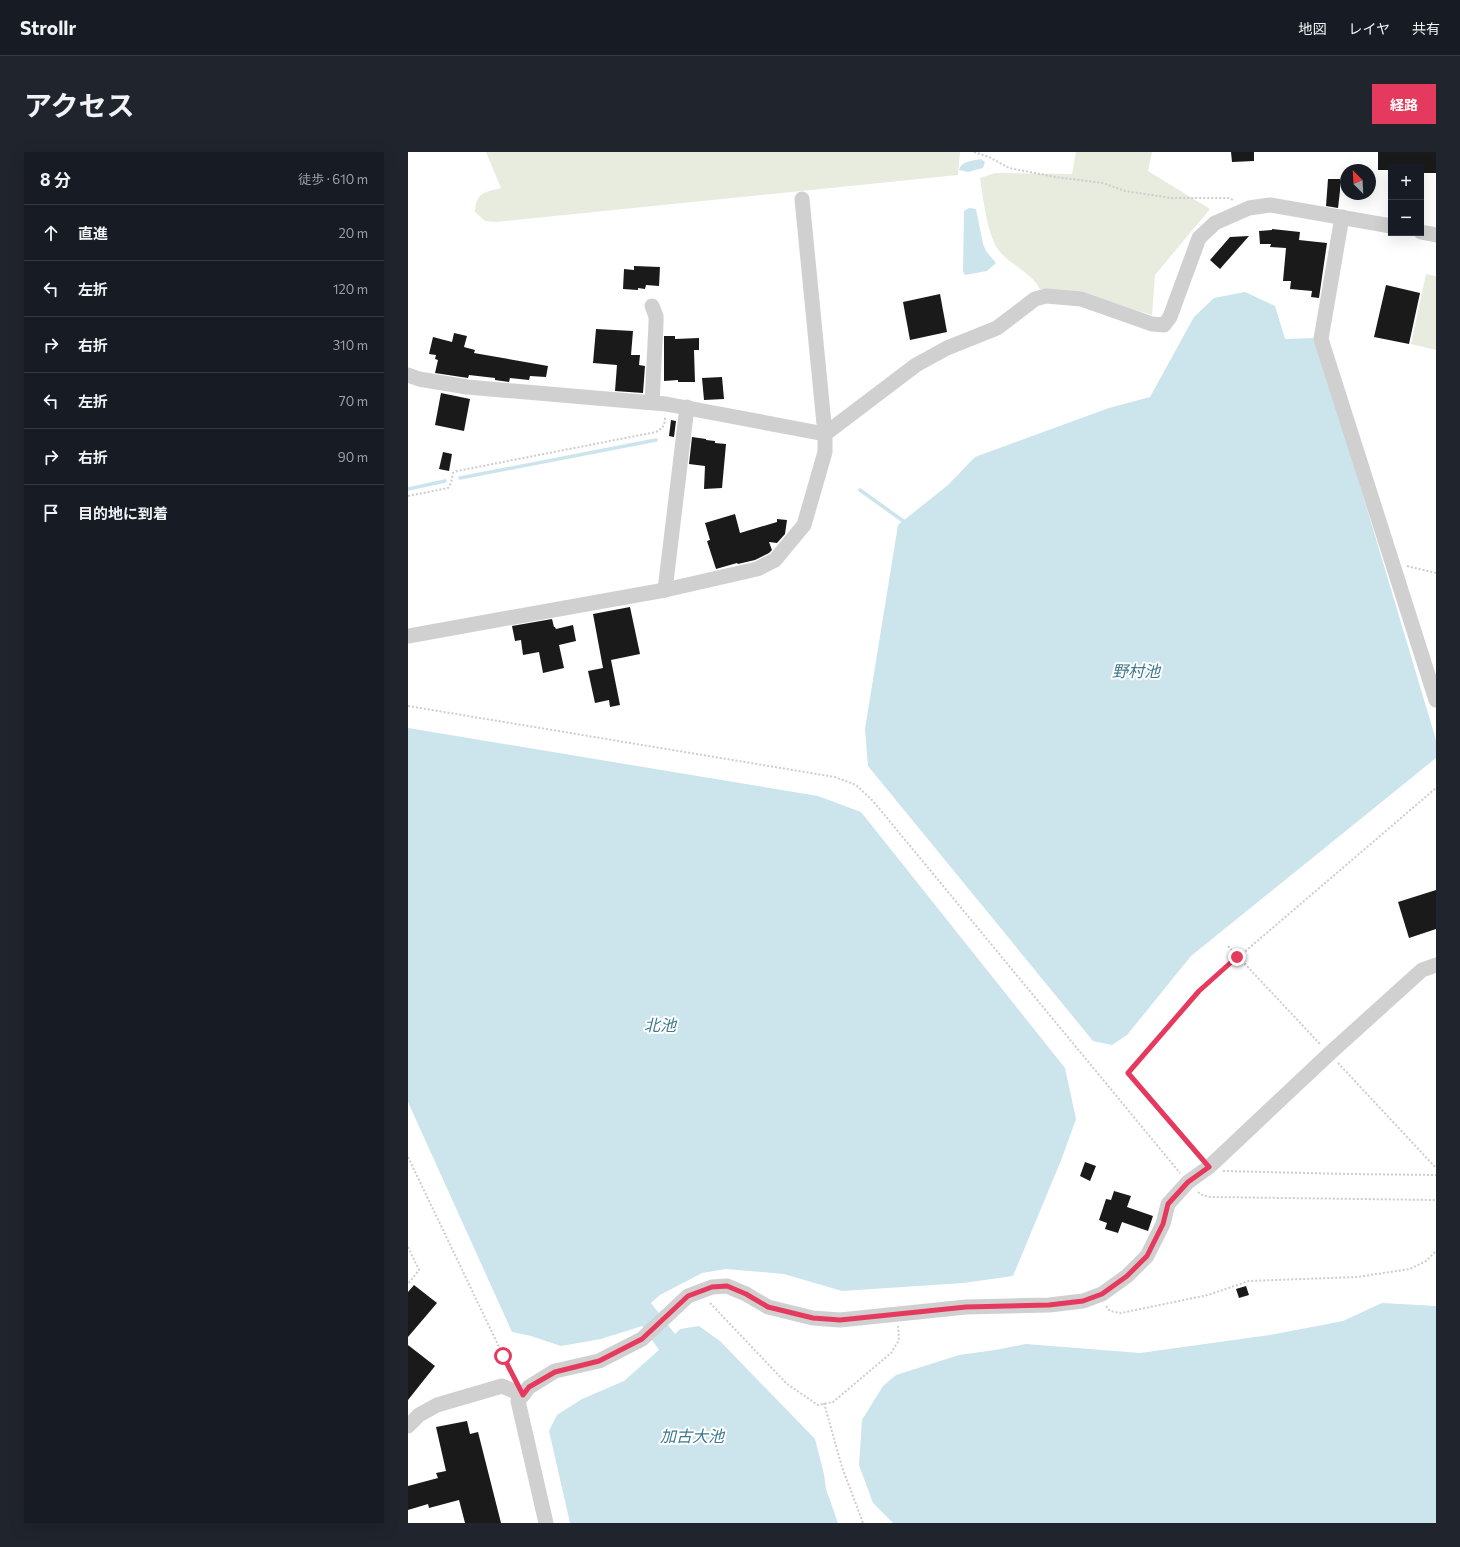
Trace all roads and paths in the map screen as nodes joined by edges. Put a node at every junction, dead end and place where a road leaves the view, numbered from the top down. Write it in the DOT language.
graph roads {
  1 [pos="974,152"];
  2 [pos="802,199"];
  3 [pos="1249,208"];
  4 [pos="1342,217"];
  5 [pos="1388,225"];
  6 [pos="1424,233"];
  7 [pos="1436,236"];
  8 [pos="652,306"];
  9 [pos="408,375"];
  10 [pos="652,402"];
  11 [pos="666,404"];
  12 [pos="687,407"];
  13 [pos="826,434"];
  14 [pos="408,496"];
  15 [pos="1394,564"];
  16 [pos="1436,573"];
  17 [pos="665,590"];
  18 [pos="408,636"];
  19 [pos="1436,700"];
  20 [pos="408,706"];
  21 [pos="1436,788"];
  22 [pos="1436,965"];
  23 [pos="408,1157"];
  24 [pos="1209,1167"];
  25 [pos="1436,1175"];
  26 [pos="1188,1182"];
  27 [pos="1436,1200"];
  28 [pos="408,1247"];
  29 [pos="1436,1251"];
  30 [pos="408,1284"];
  31 [pos="701,1291"];
  32 [pos="1102,1294"];
  33 [pos="898,1314"];
  34 [pos="523,1395"];
  35 [pos="824,1404"];
  36 [pos="408,1426"];
  37 [pos="546,1523"];
  38 [pos="863,1523"];
  1 -- 3 [label="path"];
  2 -- 13 [label="street"];
  3 -- 4 [label="street"];
  3 -- 13 [label="street"];
  4 -- 5 [label="street"];
  4 -- 15 [label="street"];
  6 -- 7 [label="street"];
  8 -- 10 [label="street"];
  9 -- 10 [label="street"];
  10 -- 11 [label="street"];
  11 -- 12 [label="street"];
  11 -- 14 [label="path"];
  12 -- 13 [label="street"];
  12 -- 17 [label="street"];
  13 -- 17 [label="street"];
  15 -- 16 [label="path"];
  15 -- 19 [label="street"];
  17 -- 18 [label="street"];
  20 -- 26 [label="path"];
  21 -- 24 [label="path"];
  22 -- 24 [label="street"];
  23 -- 34 [label="path"];
  24 -- 25 [label="path"];
  24 -- 26 [label="street"];
  26 -- 27 [label="path"];
  26 -- 32 [label="street"];
  28 -- 30 [label="path"];
  29 -- 32 [label="path"];
  31 -- 33 [label="street"];
  31 -- 34 [label="street"];
  31 -- 35 [label="path"];
  32 -- 33 [label="street"];
  33 -- 35 [label="path"];
  34 -- 36 [label="street"];
  34 -- 37 [label="street"];
  35 -- 38 [label="path"];
}
